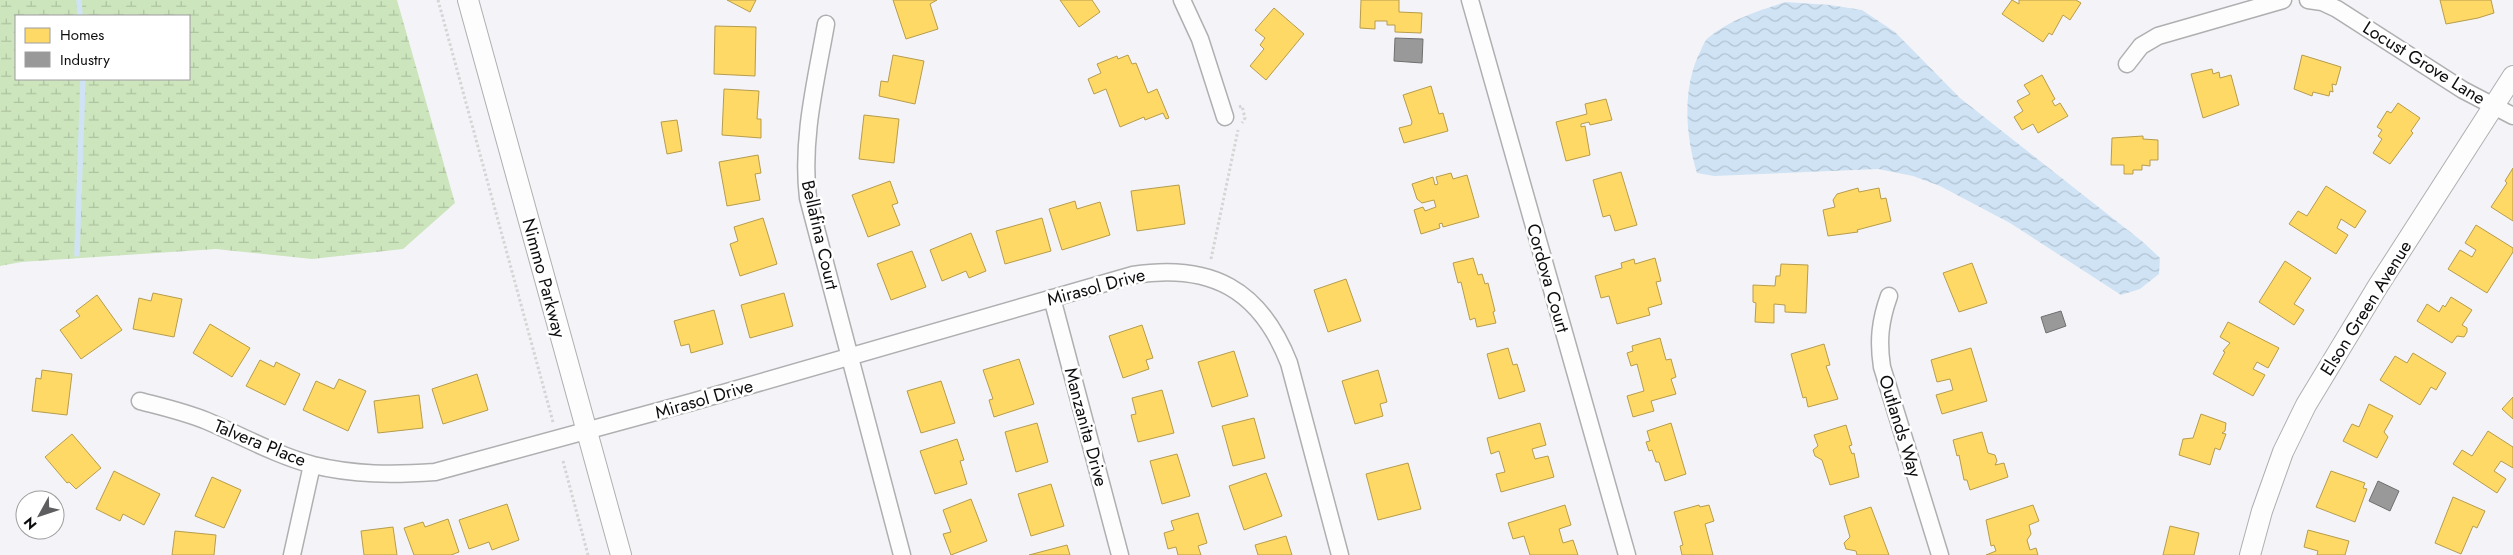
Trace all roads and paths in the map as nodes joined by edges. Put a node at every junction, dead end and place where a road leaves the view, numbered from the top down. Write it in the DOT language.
graph roads {
  1 [pos="438,0"];
  2 [pos="468,0"];
  3 [pos="1182,0"];
  4 [pos="1470,0"];
  5 [pos="2283,0"];
  6 [pos="2308,0"];
  7 [pos="826,24"];
  8 [pos="2127,64"];
  9 [pos="2513,76"];
  10 [pos="2494,106"];
  11 [pos="1225,114"];
  12 [pos="2513,116"];
  13 [pos="1211,259"];
  14 [pos="1889,296"];
  15 [pos="1052,298"];
  16 [pos="850,357"];
  17 [pos="140,401"];
  18 [pos="554,425"];
  19 [pos="587,432"];
  20 [pos="563,461"];
  21 [pos="312,465"];
  22 [pos="292,555"];
  23 [pos="588,555"];
  24 [pos="621,555"];
  25 [pos="902,555"];
  26 [pos="1120,555"];
  27 [pos="1340,555"];
  28 [pos="1627,555"];
  29 [pos="1940,555"];
  30 [pos="2250,555"];
  1 -- 18 [label="path"];
  2 -- 19 [label="street, Nimmo Parkway"];
  3 -- 11 [label="street"];
  4 -- 28 [label="street, Cordova Court"];
  5 -- 8 [label="street"];
  6 -- 10 [label="street, Locust Grove Lane"];
  7 -- 16 [label="street, Bellafina Court"];
  9 -- 10 [label="street, Elson Green Avenue"];
  10 -- 12 [label="street, Locust Grove Lane"];
  10 -- 30 [label="street, Elson Green Avenue"];
  11 -- 13 [label="path"];
  14 -- 29 [label="street, Outlands Way"];
  15 -- 16 [label="street, Mirasol Drive"];
  15 -- 26 [label="street, Manzanita Drive"];
  15 -- 27 [label="street, Mirasol Drive"];
  16 -- 19 [label="street, Mirasol Drive"];
  16 -- 25 [label="street"];
  17 -- 21 [label="street, Talvera Place"];
  19 -- 21 [label="street, Talvera Place"];
  19 -- 24 [label="street, Nimmo Parkway"];
  20 -- 23 [label="path"];
  21 -- 22 [label="street"];
}
